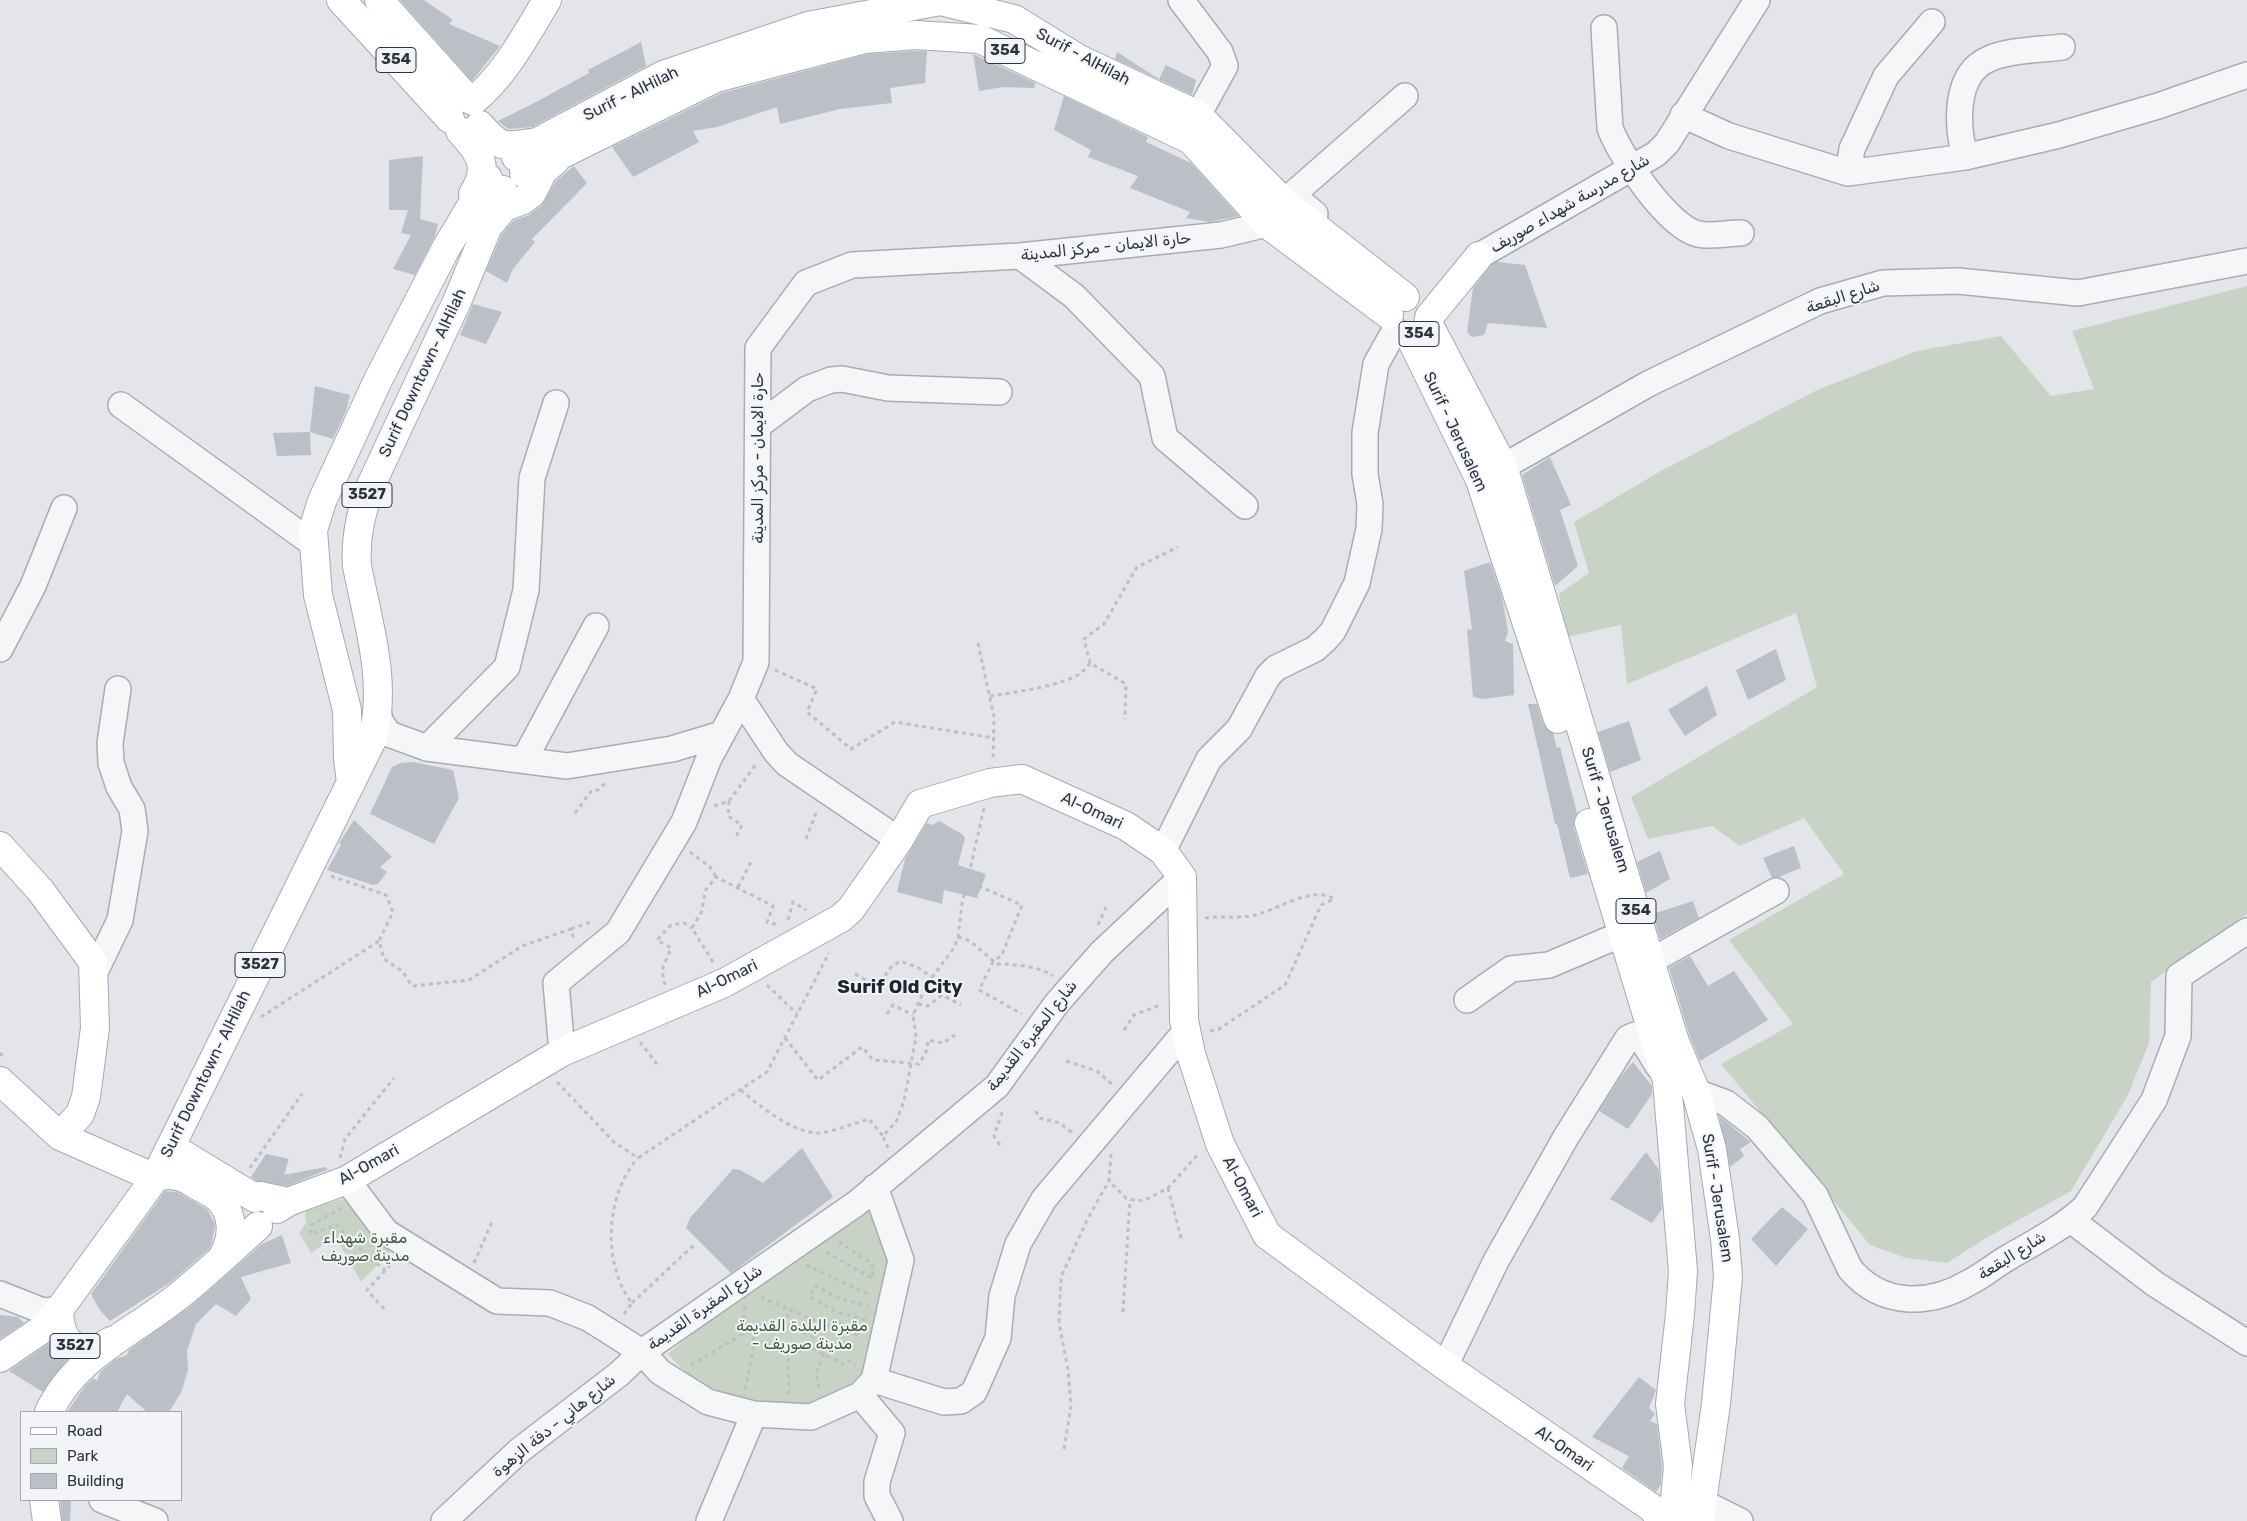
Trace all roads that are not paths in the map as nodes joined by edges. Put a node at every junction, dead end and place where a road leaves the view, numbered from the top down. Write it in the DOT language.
graph roads {
  1 [pos="342,0"];
  2 [pos="379,0"];
  3 [pos="547,0"];
  4 [pos="1181,0"];
  5 [pos="1757,0"];
  6 [pos="1932,22"];
  7 [pos="1604,28"];
  8 [pos="2062,47"];
  9 [pos="2247,75"];
  10 [pos="1405,96"];
  11 [pos="1198,115"];
  12 [pos="1683,115"];
  13 [pos="470,118"];
  14 [pos="560,156"];
  15 [pos="1965,157"];
  16 [pos="508,165"];
  17 [pos="1633,169"];
  18 [pos="1848,173"];
  19 [pos="1267,224"];
  20 [pos="490,225"];
  21 [pos="1314,226"];
  22 [pos="1741,233"];
  23 [pos="445,250"];
  24 [pos="1020,256"];
  25 [pos="1479,256"];
  26 [pos="2247,261"];
  27 [pos="1410,317"];
  28 [pos="999,392"];
  29 [pos="556,403"];
  30 [pos="121,405"];
  31 [pos="759,425"];
  32 [pos="1503,466"];
  33 [pos="1480,480"];
  34 [pos="1245,506"];
  35 [pos="64,508"];
  36 [pos="312,544"];
  37 [pos="596,626"];
  38 [pos="0,649"];
  39 [pos="118,690"];
  40 [pos="741,699"];
  41 [pos="378,709"];
  42 [pos="722,734"];
  43 [pos="427,748"];
  44 [pos="524,760"];
  45 [pos="352,783"];
  46 [pos="899,840"];
  47 [pos="0,846"];
  48 [pos="1163,851"];
  49 [pos="1182,877"];
  50 [pos="1776,891"];
  51 [pos="2247,931"];
  52 [pos="1622,934"];
  53 [pos="1651,962"];
  54 [pos="95,972"];
  55 [pos="1468,1000"];
  56 [pos="1194,1032"];
  57 [pos="553,1057"];
  58 [pos="0,1081"];
  59 [pos="1668,1081"];
  60 [pos="1695,1091"];
  61 [pos="1671,1114"];
  62 [pos="60,1136"];
  63 [pos="171,1147"];
  64 [pos="155,1178"];
  65 [pos="875,1187"];
  66 [pos="352,1189"];
  67 [pos="272,1208"];
  68 [pos="2071,1220"];
  69 [pos="223,1256"];
  70 [pos="0,1294"];
  71 [pos="59,1310"];
  72 [pos="114,1340"];
  73 [pos="2247,1343"];
  74 [pos="642,1352"];
  75 [pos="0,1358"];
  76 [pos="1445,1366"];
  77 [pos="865,1381"];
  78 [pos="749,1403"];
  79 [pos="50,1411"];
  80 [pos="1710,1449"];
  81 [pos="1678,1466"];
  82 [pos="1637,1500"];
  83 [pos="44,1501"];
  84 [pos="105,1501"];
  85 [pos="1701,1512"];
  86 [pos="46,1521"];
  87 [pos="155,1521"];
  88 [pos="444,1521"];
  89 [pos="709,1521"];
  90 [pos="890,1521"];
  91 [pos="1662,1521"];
  92 [pos="1673,1521"];
  93 [pos="1681,1521"];
  94 [pos="1740,1521"];
  1 -- 13 [label="main road, 354"];
  2 -- 13 [label="main road, 354"];
  3 -- 13 [label="main road"];
  4 -- 11 [label="street"];
  5 -- 12 [label="street, شارع مدرسة شهداء صوريف"];
  6 -- 18 [label="street"];
  7 -- 17 [label="street"];
  8 -- 15 [label="street"];
  9 -- 15 [label="street"];
  10 -- 21 [label="street"];
  11 -- 16 [label="main road, Surif - AlHilah"];
  11 -- 21 [label="main road, Surif - AlHilah"];
  12 -- 17 [label="street, شارع مدرسة شهداء صوريف"];
  12 -- 18 [label="street"];
  13 -- 16 [label="main road, 354"];
  13 -- 16 [label="main road, 354"];
  13 -- 23 [label="main road, 3527"];
  14 -- 16 [label="main road, 354"];
  14 -- 19 [label="main road, Surif - AlHilah / 354"];
  14 -- 20 [label="main road"];
  15 -- 18 [label="street"];
  16 -- 20 [label="main road, 3527"];
  16 -- 23 [label="main road, 3527"];
  17 -- 22 [label="street"];
  17 -- 25 [label="street, شارع مدرسة شهداء صوريف"];
  19 -- 21 [label="main road"];
  19 -- 24 [label="street, حارة الايمان - مركز المدينة"];
  19 -- 27 [label="main road, Surif - AlHilah / 354"];
  20 -- 41 [label="main road, Surif Downtown- AlHilah / 3527"];
  21 -- 27 [label="main road, Surif - AlHilah"];
  23 -- 36 [label="main road, Surif Downtown- AlHilah / 3527"];
  24 -- 31 [label="street, حارة الايمان - مركز المدينة"];
  24 -- 34 [label="street"];
  25 -- 27 [label="main road"];
  26 -- 32 [label="street, شارع البقعة"];
  27 -- 32 [label="main road, Surif - Jerusalem / 354"];
  27 -- 33 [label="main road, Surif - Jerusalem / 354"];
  27 -- 48 [label="street"];
  28 -- 31 [label="street"];
  29 -- 43 [label="street"];
  30 -- 36 [label="street"];
  31 -- 40 [label="street, حارة الايمان - مركز المدينة"];
  32 -- 33 [label="street, شارع البقعة"];
  32 -- 53 [label="main road, Surif - Jerusalem / 354"];
  33 -- 52 [label="main road, Surif - Jerusalem / 354"];
  35 -- 38 [label="street"];
  36 -- 45 [label="main road, Surif Downtown- AlHilah / 3527"];
  37 -- 44 [label="street"];
  39 -- 54 [label="street"];
  40 -- 42 [label="street, حارة الايمان - مركز المدينة"];
  40 -- 46 [label="street"];
  41 -- 43 [label="street"];
  41 -- 45 [label="main road, Surif Downtown- AlHilah / 3527"];
  42 -- 44 [label="street"];
  42 -- 57 [label="street, حارة الايمان - مركز المدينة"];
  43 -- 44 [label="street"];
  45 -- 63 [label="main road, Surif Downtown- AlHilah / 3527"];
  46 -- 48 [label="main road, Al-Omari"];
  46 -- 57 [label="main road, Al-Omari"];
  47 -- 54 [label="main road"];
  48 -- 49 [label="main road, Al-Omari"];
  49 -- 56 [label="main road, Al-Omari"];
  49 -- 65 [label="street, شارع المقبرة القديمة"];
  50 -- 53 [label="street"];
  51 -- 68 [label="street, شارع البقعة"];
  52 -- 55 [label="street"];
  52 -- 59 [label="main road, Surif - Jerusalem / 354"];
  53 -- 60 [label="main road, Surif - Jerusalem / 354"];
  54 -- 62 [label="main road"];
  56 -- 76 [label="main road, Al-Omari"];
  56 -- 77 [label="street"];
  57 -- 66 [label="main road, Al-Omari"];
  58 -- 62 [label="main road"];
  59 -- 61 [label="main road, Surif - Jerusalem / 354"];
  59 -- 76 [label="street"];
  60 -- 61 [label="main road"];
  60 -- 68 [label="street, شارع البقعة"];
  60 -- 80 [label="main road, Surif - Jerusalem / 354"];
  61 -- 81 [label="main road, Surif - Jerusalem / 354"];
  62 -- 64 [label="main road"];
  63 -- 64 [label="main road, Surif Downtown- AlHilah / 3527"];
  63 -- 67 [label="main road"];
  64 -- 69 [label="main road, 3527"];
  64 -- 71 [label="main road, 3527"];
  65 -- 74 [label="street, شارع المقبرة القديمة"];
  65 -- 77 [label="street"];
  66 -- 67 [label="main road, Al-Omari"];
  66 -- 74 [label="street"];
  67 -- 69 [label="main road, 3527"];
  68 -- 73 [label="street"];
  69 -- 72 [label="main road, 3527"];
  70 -- 71 [label="street"];
  71 -- 72 [label="main road, 3527"];
  71 -- 75 [label="main road, 3527"];
  72 -- 79 [label="main road, 3527"];
  74 -- 78 [label="street, شارع المقبرة القديمة"];
  74 -- 88 [label="street, شارع هاني - دفة الزهوة"];
  76 -- 82 [label="main road, Al-Omari"];
  77 -- 78 [label="street, شارع المقبرة القديمة"];
  77 -- 90 [label="street"];
  78 -- 89 [label="street"];
  80 -- 81 [label="main road"];
  80 -- 85 [label="main road, Surif - Jerusalem / 354"];
  81 -- 82 [label="main road"];
  81 -- 85 [label="main road"];
  81 -- 92 [label="main road, Surif - Jerusalem / 354"];
  82 -- 91 [label="main road, Al-Omari"];
  83 -- 86 [label="main road"];
  84 -- 87 [label="street"];
  85 -- 93 [label="main road"];
  85 -- 94 [label="street"];
}
